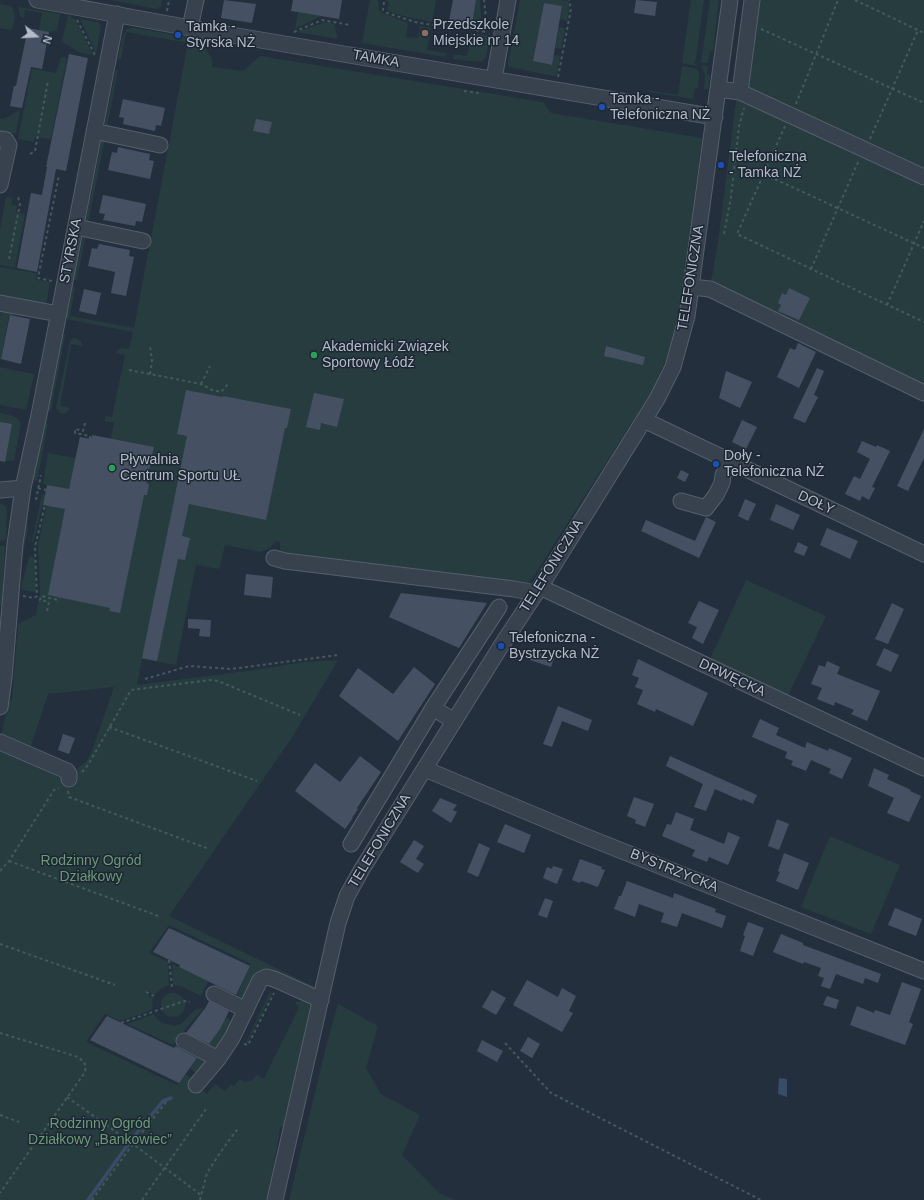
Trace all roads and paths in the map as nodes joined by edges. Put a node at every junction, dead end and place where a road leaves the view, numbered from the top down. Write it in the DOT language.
graph roads {
  1 [pos="38,0"];
  2 [pos="169,0"];
  3 [pos="196,0"];
  4 [pos="484,0"];
  5 [pos="508,0"];
  6 [pos="570,0"];
  7 [pos="730,0"];
  8 [pos="752,0"];
  9 [pos="855,0"];
  10 [pos="384,2"];
  11 [pos="68,6"];
  12 [pos="166,12"];
  13 [pos="117,14"];
  14 [pos="749,23"];
  15 [pos="350,25"];
  16 [pos="439,26"];
  17 [pos="190,28"];
  18 [pos="470,30"];
  19 [pos="291,33"];
  20 [pos="924,33"];
  21 [pos="97,58"];
  22 [pos="494,79"];
  23 [pos="48,81"];
  24 [pos="718,89"];
  25 [pos="555,90"];
  26 [pos="464,91"];
  27 [pos="479,92"];
  28 [pos="743,94"];
  29 [pos="924,104"];
  30 [pos="715,117"];
  31 [pos="94,131"];
  32 [pos="0,139"];
  33 [pos="160,145"];
  34 [pos="30,154"];
  35 [pos="764,174"];
  36 [pos="58,176"];
  37 [pos="924,177"];
  38 [pos="0,185"];
  39 [pos="18,197"];
  40 [pos="924,221"];
  41 [pos="76,227"];
  42 [pos="724,234"];
  43 [pos="737,234"];
  44 [pos="143,241"];
  45 [pos="914,244"];
  46 [pos="924,248"];
  47 [pos="9,259"];
  48 [pos="53,281"];
  49 [pos="691,287"];
  50 [pos="0,303"];
  51 [pos="887,305"];
  52 [pos="59,314"];
  53 [pos="924,322"];
  54 [pos="150,346"];
  55 [pos="210,366"];
  56 [pos="129,370"];
  57 [pos="150,374"];
  58 [pos="201,384"];
  59 [pos="228,384"];
  60 [pos="924,392"];
  61 [pos="644,420"];
  62 [pos="85,424"];
  63 [pos="90,439"];
  64 [pos="730,462"];
  65 [pos="41,474"];
  66 [pos="23,488"];
  67 [pos="38,488"];
  68 [pos="0,490"];
  69 [pos="46,490"];
  70 [pos="681,501"];
  71 [pos="36,503"];
  72 [pos="45,505"];
  73 [pos="31,549"];
  74 [pos="35,550"];
  75 [pos="924,554"];
  76 [pos="274,558"];
  77 [pos="538,590"];
  78 [pos="20,594"];
  79 [pos="59,598"];
  80 [pos="499,607"];
  81 [pos="47,611"];
  82 [pos="338,655"];
  83 [pos="145,679"];
  84 [pos="0,707"];
  85 [pos="432,708"];
  86 [pos="300,715"];
  87 [pos="454,722"];
  88 [pos="109,727"];
  89 [pos="0,742"];
  90 [pos="924,768"];
  91 [pos="425,769"];
  92 [pos="69,781"];
  93 [pos="257,781"];
  94 [pos="351,844"];
  95 [pos="209,849"];
  96 [pos="9,861"];
  97 [pos="0,871"];
  98 [pos="161,918"];
  99 [pos="0,944"];
  100 [pos="169,960"];
  101 [pos="924,971"];
  102 [pos="115,985"];
  103 [pos="172,987"];
  104 [pos="146,992"];
  105 [pos="275,992"];
  106 [pos="214,994"];
  107 [pos="156,997"];
  108 [pos="320,1000"];
  109 [pos="190,1002"];
  110 [pos="246,1010"];
  111 [pos="122,1023"];
  112 [pos="0,1033"];
  113 [pos="232,1038"];
  114 [pos="184,1041"];
  115 [pos="505,1043"];
  116 [pos="218,1059"];
  117 [pos="196,1085"];
  118 [pos="67,1097"];
  119 [pos="166,1102"];
  120 [pos="206,1109"];
  121 [pos="0,1115"];
  122 [pos="19,1122"];
  123 [pos="239,1127"];
  124 [pos="133,1144"];
  125 [pos="164,1168"];
  126 [pos="0,1193"];
  127 [pos="201,1195"];
  128 [pos="92,1200"];
  129 [pos="142,1200"];
  130 [pos="200,1200"];
  131 [pos="275,1200"];
  132 [pos="761,1200"];
  1 -- 11 [label="street, TAMKA"];
  2 -- 12 [label="path"];
  3 -- 17 [label="street"];
  4 -- 18 [label="path"];
  5 -- 22 [label="street"];
  6 -- 25 [label="path"];
  7 -- 24 [label="street, TELEFONICZNA"];
  8 -- 14 [label="street"];
  9 -- 20 [label="path"];
  10 -- 16 [label="path"];
  11 -- 13 [label="street, TAMKA"];
  11 -- 21 [label="path"];
  13 -- 17 [label="street, TAMKA"];
  13 -- 31 [label="street, STYRSKA"];
  14 -- 28 [label="street"];
  14 -- 29 [label="path"];
  15 -- 19 [label="path"];
  17 -- 22 [label="street, TAMKA"];
  22 -- 25 [label="street, TAMKA"];
  23 -- 34 [label="path"];
  24 -- 28 [label="street"];
  24 -- 30 [label="street, TELEFONICZNA"];
  25 -- 30 [label="street, TAMKA"];
  26 -- 27 [label="path"];
  28 -- 37 [label="street"];
  28 -- 42 [label="path"];
  30 -- 49 [label="street, TELEFONICZNA"];
  31 -- 33 [label="street"];
  31 -- 41 [label="street, STYRSKA"];
  32 -- 38 [label="street"];
  35 -- 45 [label="path"];
  36 -- 48 [label="path"];
  39 -- 47 [label="path"];
  40 -- 45 [label="path"];
  41 -- 44 [label="street"];
  41 -- 52 [label="street, STYRSKA"];
  43 -- 51 [label="path"];
  45 -- 46 [label="path"];
  45 -- 51 [label="path"];
  49 -- 60 [label="street"];
  49 -- 61 [label="street, TELEFONICZNA"];
  50 -- 52 [label="street"];
  51 -- 53 [label="path"];
  52 -- 66 [label="street, STYRSKA"];
  54 -- 57 [label="path"];
  55 -- 58 [label="path"];
  56 -- 57 [label="path"];
  57 -- 58 [label="path"];
  58 -- 59 [label="path"];
  61 -- 64 [label="street, DOŁY"];
  61 -- 77 [label="street, TELEFONICZNA"];
  62 -- 63 [label="path"];
  64 -- 70 [label="street"];
  64 -- 75 [label="street, DOŁY"];
  65 -- 67 [label="path"];
  66 -- 68 [label="street"];
  66 -- 84 [label="street, STYRSKA"];
  67 -- 69 [label="path"];
  67 -- 71 [label="path"];
  72 -- 74 [label="path"];
  73 -- 74 [label="path"];
  74 -- 78 [label="path"];
  76 -- 77 [label="street, DRWĘCKA"];
  77 -- 87 [label="street, TELEFONICZNA"];
  77 -- 90 [label="street, DRWĘCKA"];
  79 -- 81 [label="path"];
  80 -- 85 [label="street"];
  82 -- 83 [label="path"];
  85 -- 87 [label="street"];
  85 -- 94 [label="street"];
  86 -- 88 [label="path"];
  87 -- 91 [label="street, TELEFONICZNA"];
  88 -- 92 [label="path"];
  88 -- 93 [label="path"];
  89 -- 92 [label="street"];
  91 -- 101 [label="street, BYSTRZYCKA"];
  91 -- 108 [label="street, TELEFONICZNA"];
  92 -- 95 [label="path"];
  92 -- 96 [label="path"];
  96 -- 97 [label="path"];
  96 -- 98 [label="path"];
  99 -- 102 [label="path"];
  100 -- 103 [label="path"];
  104 -- 107 [label="path"];
  105 -- 113 [label="path"];
  106 -- 110 [label="street"];
  108 -- 110 [label="street"];
  108 -- 131 [label="street, TELEFONICZNA"];
  109 -- 111 [label="path"];
  110 -- 113 [label="street"];
  112 -- 118 [label="path"];
  113 -- 116 [label="street"];
  114 -- 116 [label="street"];
  115 -- 132 [label="path"];
  116 -- 117 [label="street"];
  118 -- 124 [label="path"];
  118 -- 126 [label="path"];
  119 -- 124 [label="path"];
  120 -- 125 [label="path"];
  121 -- 122 [label="path"];
  123 -- 127 [label="path"];
  124 -- 125 [label="path"];
  124 -- 128 [label="path"];
  125 -- 127 [label="path"];
  125 -- 129 [label="path"];
  127 -- 130 [label="path"];
}
